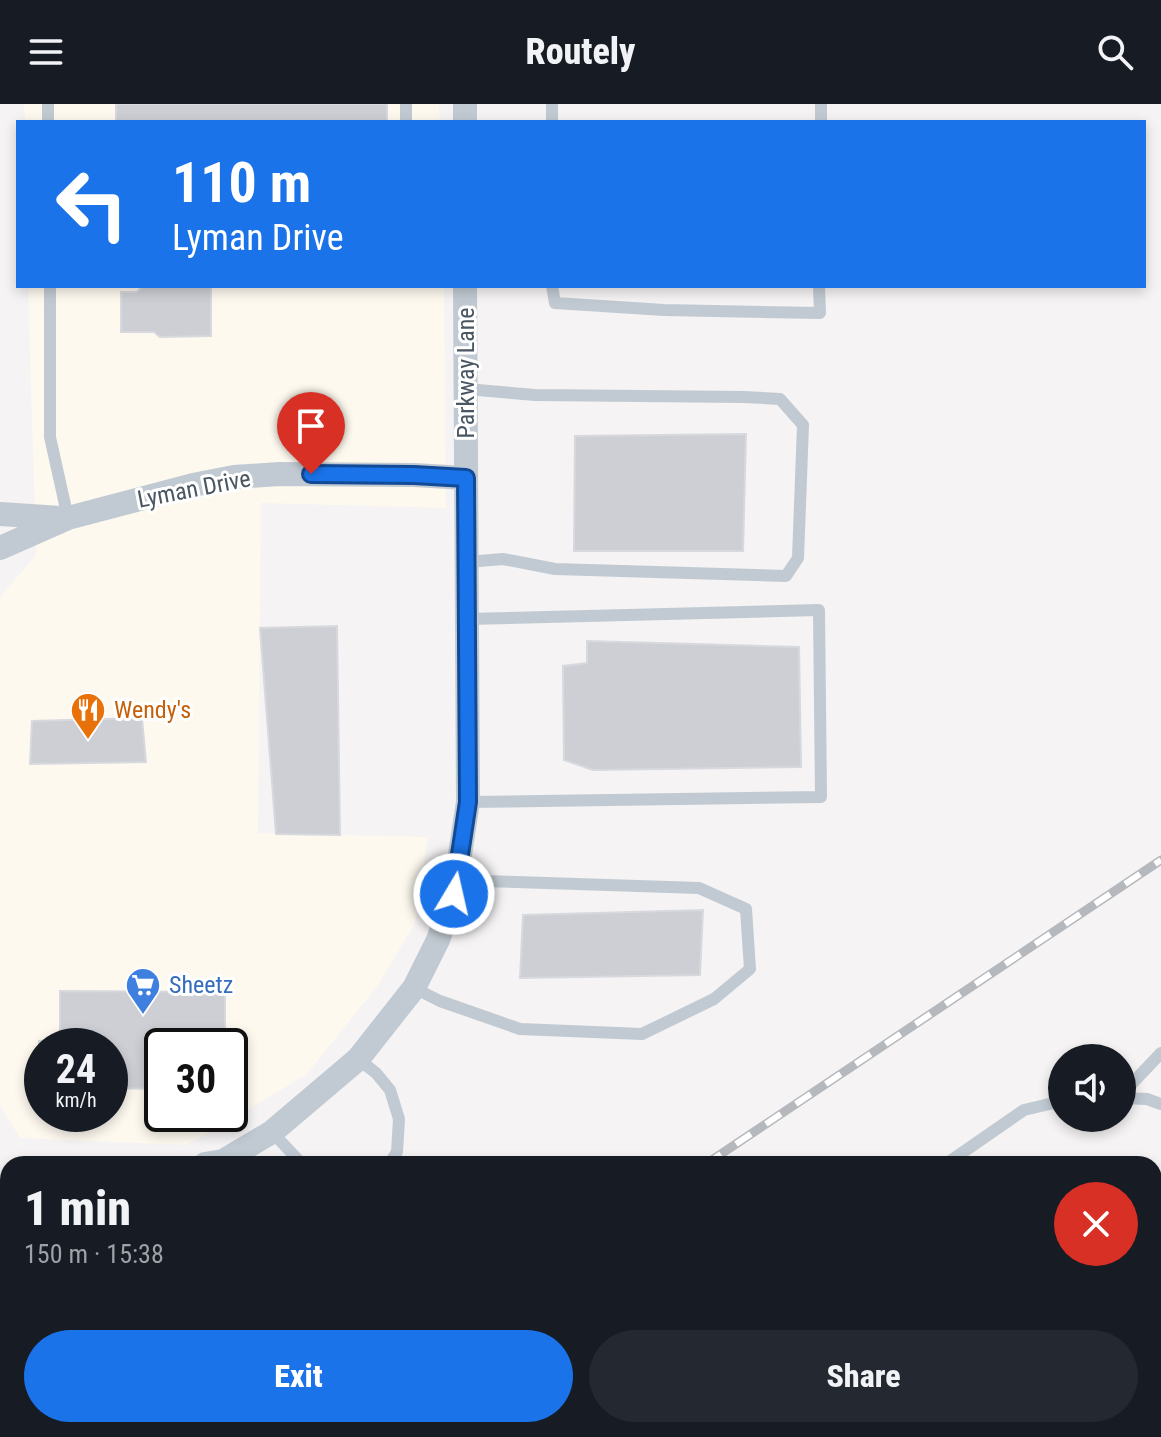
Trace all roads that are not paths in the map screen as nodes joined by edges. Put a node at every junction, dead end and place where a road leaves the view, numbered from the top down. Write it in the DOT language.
graph roads {
  1 [pos="50,288"];
  2 [pos="465,288"];
  3 [pos="552,288"];
  4 [pos="819,288"];
  5 [pos="466,389"];
  6 [pos="466,478"];
  7 [pos="0,514"];
  8 [pos="68,518"];
  9 [pos="0,548"];
  10 [pos="467,562"];
  11 [pos="467,619"];
  12 [pos="468,802"];
  13 [pos="457,874"];
  14 [pos="414,988"];
  15 [pos="1161,1053"];
  16 [pos="358,1059"];
  17 [pos="1136,1081"];
  18 [pos="1136,1098"];
  19 [pos="1048,1104"];
  20 [pos="1161,1104"];
  21 [pos="272,1132"];
  22 [pos="229,1156"];
  23 [pos="294,1156"];
  24 [pos="394,1156"];
  25 [pos="958,1156"];
  1 -- 8 [label="lane"];
  2 -- 5 [label="street, Parkway Lane"];
  3 -- 4 [label="lane"];
  5 -- 6 [label="street, Parkway Lane"];
  5 -- 10 [label="lane"];
  6 -- 8 [label="street, Lyman Drive"];
  6 -- 10 [label="street, Parkway Lane"];
  7 -- 8 [label="street, Lyman Drive"];
  8 -- 9 [label="street, Lyman Drive"];
  10 -- 11 [label="street, Parkway Lane"];
  11 -- 12 [label="street, Parkway Lane"];
  11 -- 12 [label="lane"];
  12 -- 13 [label="street, Parkway Lane"];
  13 -- 14 [label="street, Parkway Lane"];
  13 -- 14 [label="lane"];
  14 -- 16 [label="street, Parkway Lane"];
  15 -- 17 [label="lane"];
  16 -- 21 [label="street, Parkway Lane"];
  16 -- 24 [label="lane"];
  18 -- 20 [label="lane"];
  19 -- 25 [label="lane"];
  21 -- 22 [label="street, Parkway Lane"];
  21 -- 23 [label="lane"];
}
